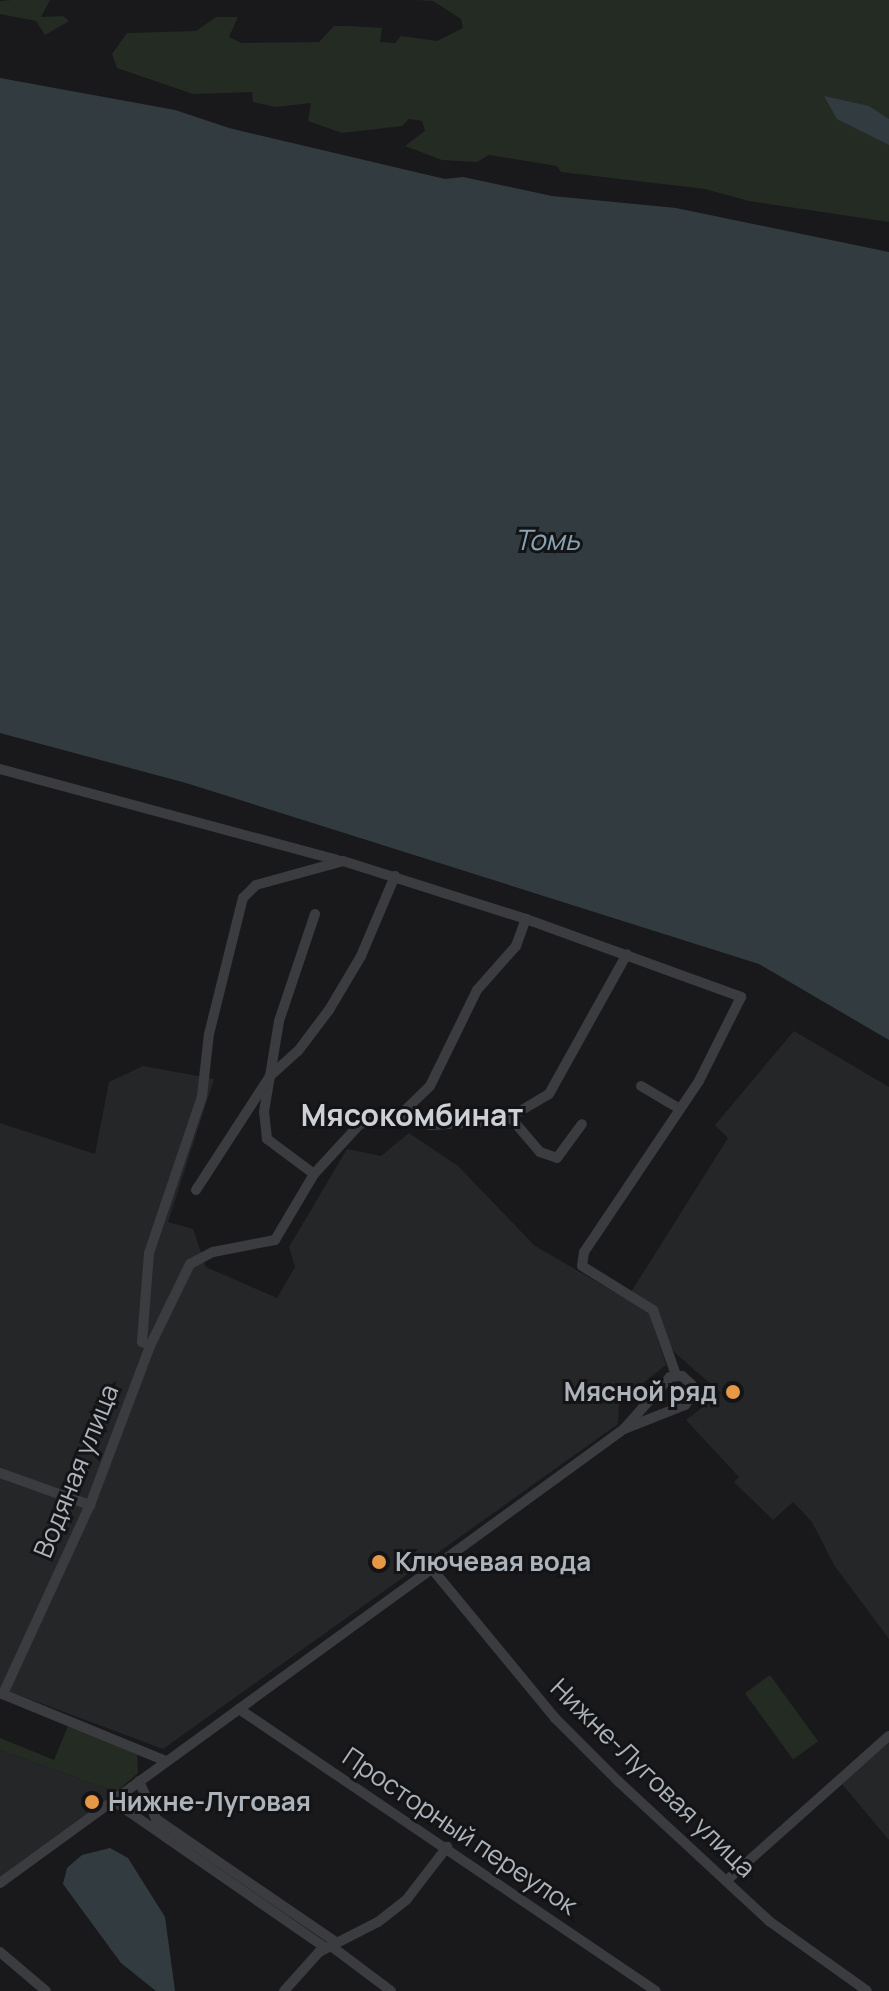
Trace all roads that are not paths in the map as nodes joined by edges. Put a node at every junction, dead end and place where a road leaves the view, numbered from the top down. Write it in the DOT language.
graph roads {
  1 [pos="0,769"];
  2 [pos="343,861"];
  3 [pos="395,876"];
  4 [pos="315,914"];
  5 [pos="526,919"];
  6 [pos="627,954"];
  7 [pos="270,1076"];
  8 [pos="641,1086"];
  9 [pos="680,1109"];
  10 [pos="399,1116"];
  11 [pos="510,1117"];
  12 [pos="582,1124"];
  13 [pos="314,1174"];
  14 [pos="196,1190"];
  15 [pos="150,1346"];
  16 [pos="676,1375"];
  17 [pos="624,1429"];
  18 [pos="0,1473"];
  19 [pos="90,1505"];
  20 [pos="433,1570"];
  21 [pos="2,1694"];
  22 [pos="239,1709"];
  23 [pos="889,1736"];
  24 [pos="166,1761"];
  25 [pos="139,1781"];
  26 [pos="112,1800"];
  27 [pos="447,1847"];
  28 [pos="726,1881"];
  29 [pos="0,1883"];
  30 [pos="332,1946"];
  31 [pos="0,1952"];
  32 [pos="46,1991"];
  33 [pos="284,1991"];
  34 [pos="391,1991"];
  35 [pos="656,1991"];
  36 [pos="867,1991"];
  1 -- 2 [label="street"];
  2 -- 3 [label="street"];
  2 -- 15 [label="street"];
  3 -- 5 [label="street"];
  3 -- 7 [label="street"];
  4 -- 7 [label="street"];
  5 -- 6 [label="street"];
  5 -- 10 [label="street"];
  6 -- 9 [label="street"];
  6 -- 11 [label="street"];
  7 -- 13 [label="street"];
  7 -- 14 [label="street"];
  8 -- 9 [label="street"];
  9 -- 16 [label="street"];
  10 -- 11 [label="street"];
  10 -- 13 [label="street"];
  11 -- 12 [label="street"];
  13 -- 15 [label="street, Водяная улица"];
  15 -- 19 [label="street, Водяная улица"];
  16 -- 17 [label="street"];
  16 -- 17 [label="street"];
  17 -- 20 [label="street"];
  18 -- 19 [label="street"];
  19 -- 21 [label="street, Водяная улица"];
  20 -- 22 [label="street"];
  20 -- 28 [label="street, Нижне-Луговая улица"];
  21 -- 24 [label="street, Водяная улица"];
  22 -- 24 [label="street"];
  22 -- 27 [label="street, Просторный переулок"];
  23 -- 28 [label="street"];
  24 -- 25 [label="street"];
  25 -- 26 [label="street"];
  25 -- 30 [label="street"];
  26 -- 29 [label="street"];
  26 -- 30 [label="street"];
  27 -- 30 [label="street"];
  27 -- 35 [label="street, Просторный переулок"];
  28 -- 36 [label="street, Нижне-Луговая улица"];
  30 -- 33 [label="street"];
  30 -- 34 [label="street"];
  31 -- 32 [label="street"];
}
